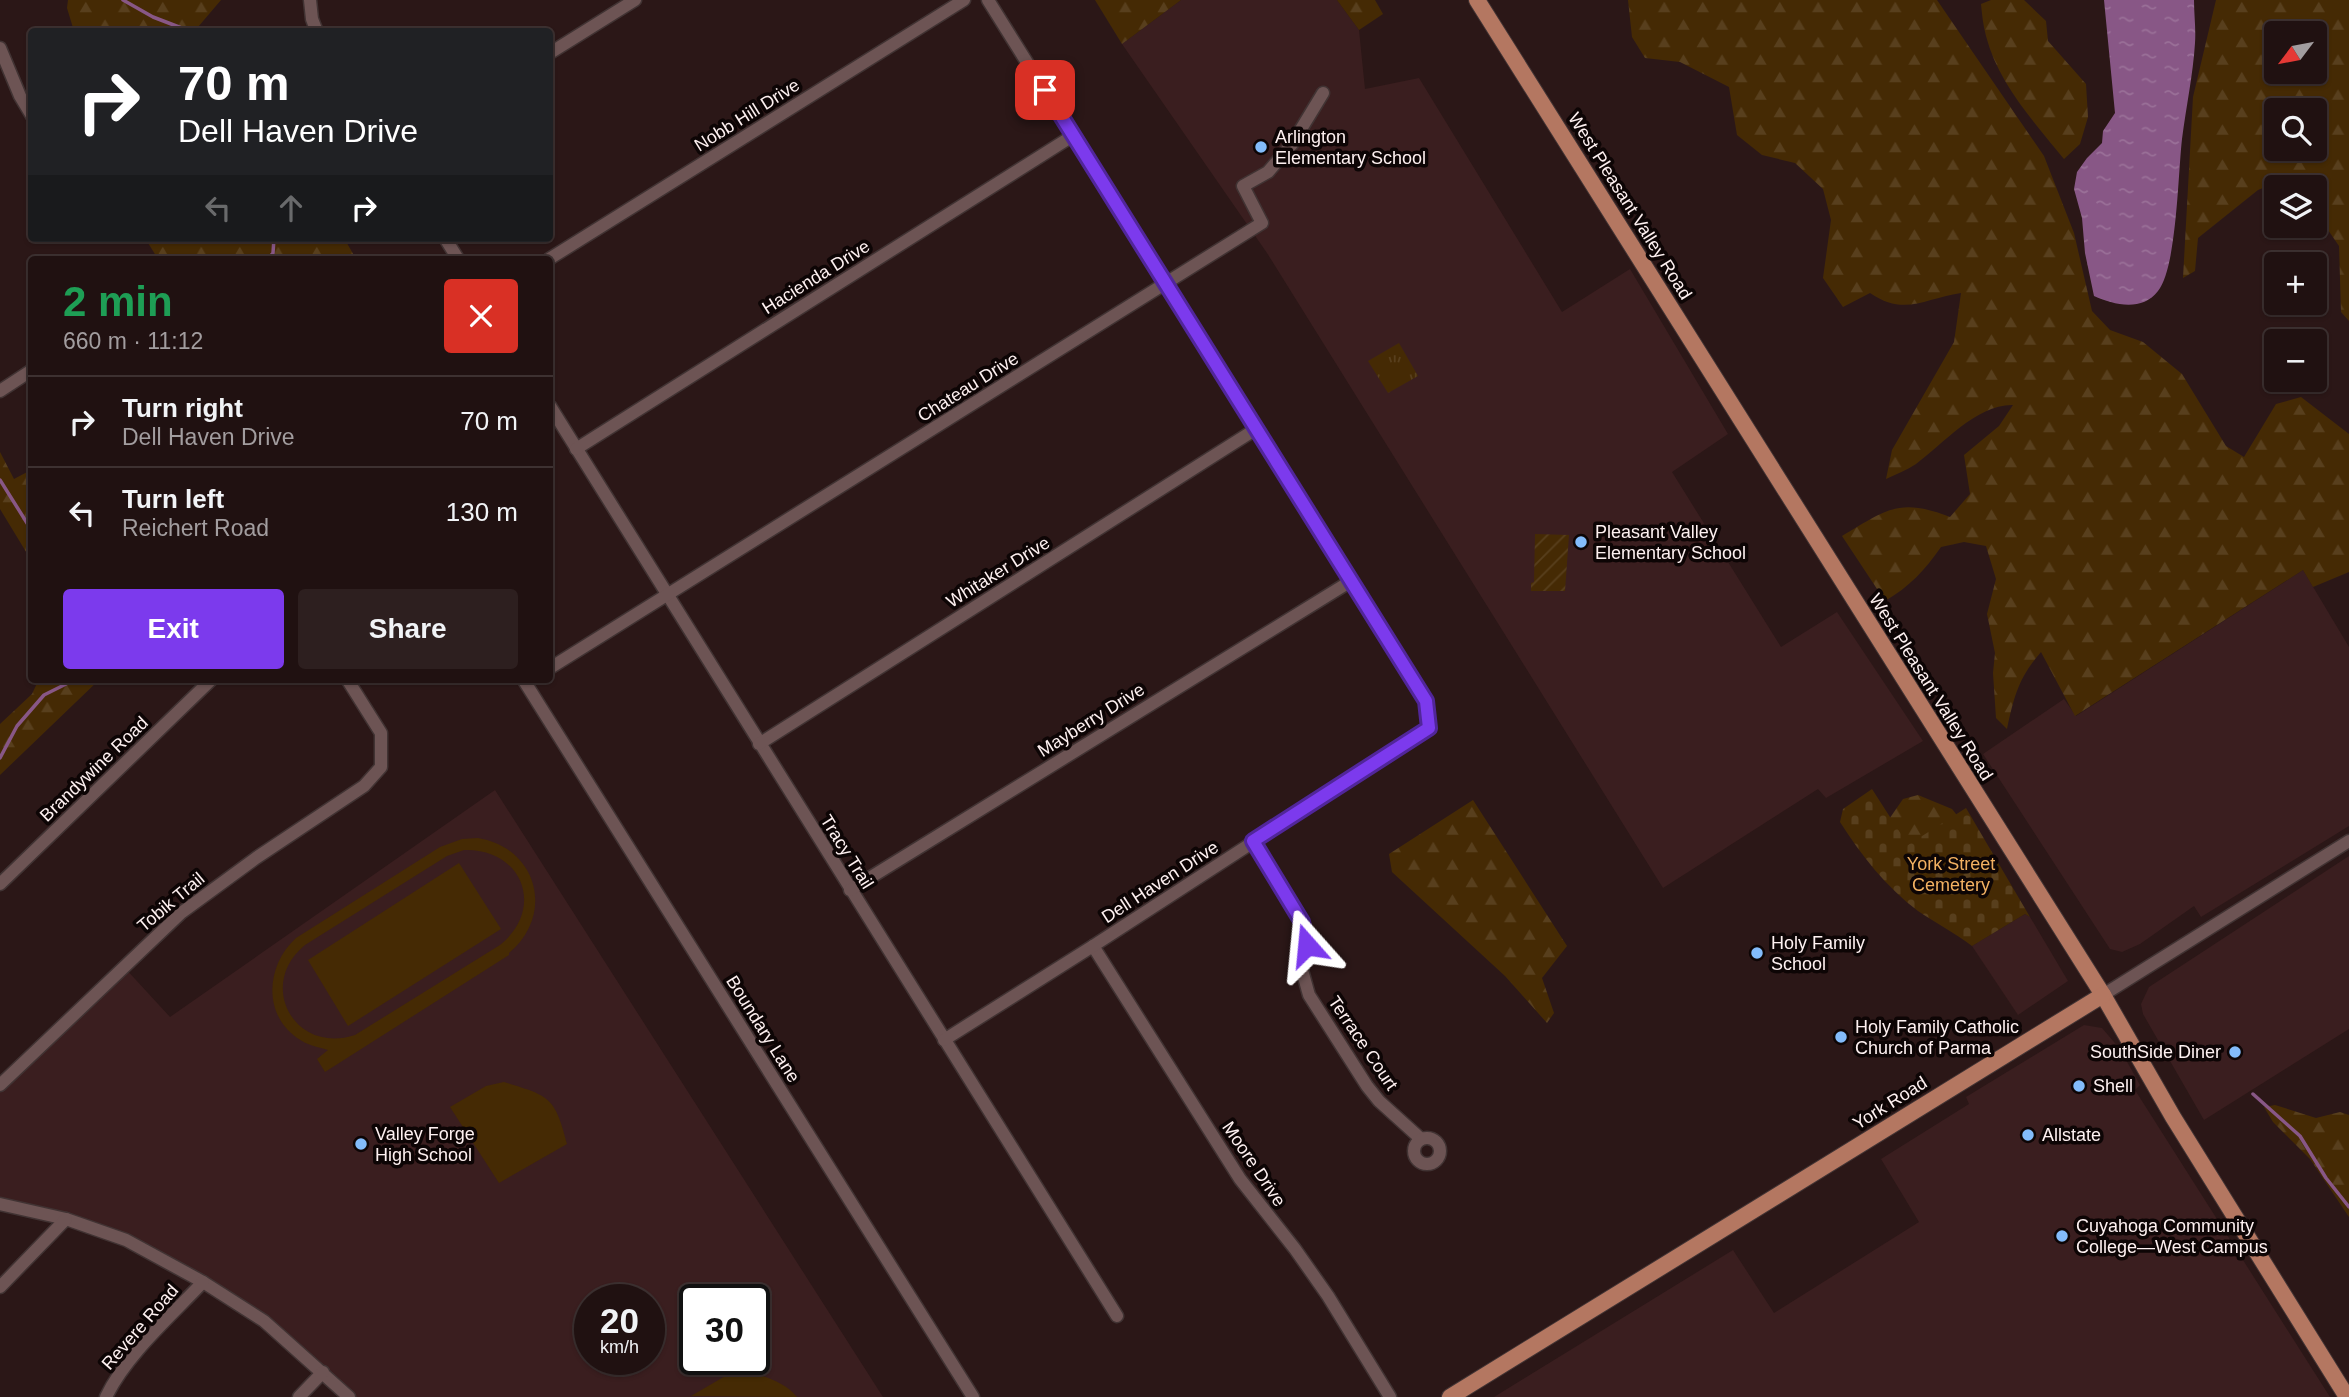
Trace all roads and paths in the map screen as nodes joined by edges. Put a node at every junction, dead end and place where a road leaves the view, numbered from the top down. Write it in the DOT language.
graph roads {
  1 [pos="635,0"];
  2 [pos="964,0"];
  3 [pos="988,0"];
  4 [pos="1478,0"];
  5 [pos="309,1"];
  6 [pos="315,28"];
  7 [pos="0,48"];
  8 [pos="553,52"];
  9 [pos="1323,93"];
  10 [pos="28,109"];
  11 [pos="1074,135"];
  12 [pos="553,257"];
  13 [pos="1167,284"];
  14 [pos="28,373"];
  15 [pos="0,391"];
  16 [pos="553,411"];
  17 [pos="1256,429"];
  18 [pos="576,449"];
  19 [pos="1351,581"];
  20 [pos="667,594"];
  21 [pos="553,666"];
  22 [pos="208,683"];
  23 [pos="350,683"];
  24 [pos="529,683"];
  25 [pos="760,744"];
  26 [pos="1253,841"];
  27 [pos="2349,841"];
  28 [pos="0,884"];
  29 [pos="850,890"];
  30 [pos="1093,946"];
  31 [pos="2103,995"];
  32 [pos="944,1040"];
  33 [pos="0,1085"];
  34 [pos="1421,1139"];
  35 [pos="0,1204"];
  36 [pos="66,1219"];
  37 [pos="203,1282"];
  38 [pos="0,1287"];
  39 [pos="1117,1316"];
  40 [pos="323,1372"];
  41 [pos="106,1397"];
  42 [pos="299,1397"];
  43 [pos="349,1397"];
  44 [pos="973,1397"];
  45 [pos="1391,1397"];
  46 [pos="1450,1397"];
  47 [pos="2347,1397"];
  1 -- 8 [label="street"];
  2 -- 12 [label="street, Nobb Hill Drive"];
  3 -- 11 [label="street"];
  4 -- 31 [label="main road, West Pleasant Valley Road"];
  5 -- 6 [label="street"];
  7 -- 10 [label="street"];
  9 -- 13 [label="street, Chateau Drive"];
  11 -- 13 [label="street"];
  11 -- 18 [label="street, Hacienda Drive"];
  13 -- 17 [label="street"];
  13 -- 20 [label="street, Chateau Drive"];
  14 -- 15 [label="street"];
  16 -- 18 [label="street, Tracy Trail"];
  17 -- 19 [label="street"];
  17 -- 25 [label="street, Whitaker Drive"];
  18 -- 20 [label="street, Tracy Trail"];
  19 -- 26 [label="street, Dell Haven Drive"];
  19 -- 29 [label="street, Mayberry Drive"];
  20 -- 21 [label="street, Chateau Drive"];
  20 -- 25 [label="street, Tracy Trail"];
  22 -- 28 [label="street, Brandywine Road"];
  23 -- 33 [label="street, Tobik Trail"];
  24 -- 44 [label="street, Boundary Lane"];
  25 -- 29 [label="street, Tracy Trail"];
  26 -- 30 [label="street, Dell Haven Drive"];
  26 -- 34 [label="street, Terrace Court"];
  27 -- 31 [label="street, York Road"];
  29 -- 32 [label="street, Tracy Trail"];
  30 -- 32 [label="street, Dell Haven Drive"];
  30 -- 45 [label="street, Moore Drive"];
  31 -- 46 [label="main road, York Road"];
  31 -- 47 [label="main road, West Pleasant Valley Road"];
  32 -- 39 [label="street, Tracy Trail"];
  35 -- 36 [label="street"];
  36 -- 37 [label="street"];
  36 -- 38 [label="street"];
  37 -- 40 [label="street"];
  37 -- 41 [label="street, Revere Road"];
  40 -- 42 [label="street"];
  40 -- 43 [label="street"];
}
